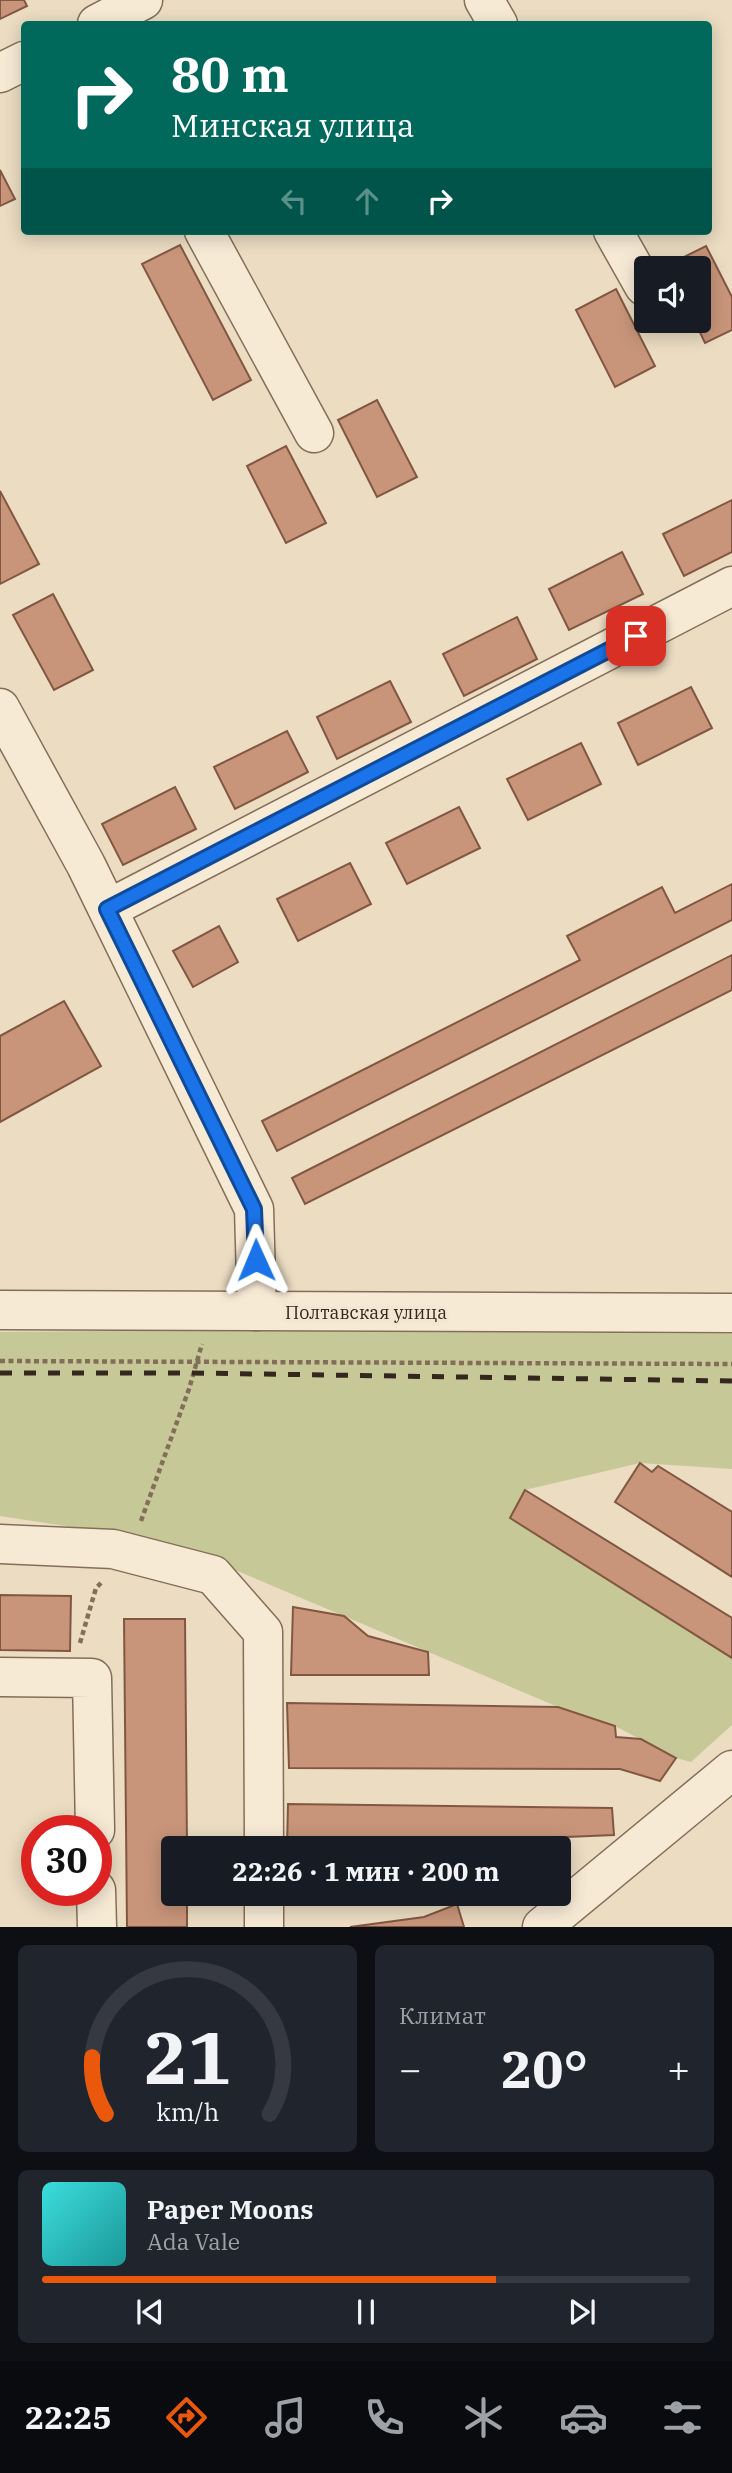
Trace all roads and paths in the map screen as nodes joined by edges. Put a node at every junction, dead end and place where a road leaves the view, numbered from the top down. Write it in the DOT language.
graph roads {
  1 [pos="143,0"];
  2 [pos="484,0"];
  3 [pos="103,21"];
  4 [pos="496,21"];
  5 [pos="21,63"];
  6 [pos="0,74"];
  7 [pos="206,235"];
  8 [pos="615,235"];
  9 [pos="634,268"];
  10 [pos="314,433"];
  11 [pos="732,586"];
  12 [pos="0,708"];
  13 [pos="107,909"];
  14 [pos="0,1310"];
  15 [pos="212,1311"];
  16 [pos="257,1311"];
  17 [pos="732,1313"];
  18 [pos="0,1361"];
  19 [pos="197,1361"];
  20 [pos="732,1364"];
  21 [pos="0,1544"];
  22 [pos="129,1553"];
  23 [pos="76,1654"];
  24 [pos="0,1677"];
  25 [pos="732,1770"];
  26 [pos="95,1815"];
  27 [pos="264,1836"];
  28 [pos="96,1906"];
  29 [pos="264,1906"];
  30 [pos="97,1927"];
  31 [pos="264,1927"];
  32 [pos="542,1927"];
  1 -- 3 [label="street"];
  2 -- 4 [label="street"];
  5 -- 6 [label="street"];
  7 -- 10 [label="street"];
  8 -- 9 [label="street"];
  11 -- 13 [label="street"];
  12 -- 13 [label="street"];
  13 -- 16 [label="street"];
  14 -- 15 [label="street, Полтавская улица"];
  15 -- 16 [label="street, Полтавская улица"];
  15 -- 19 [label="path"];
  16 -- 17 [label="street, Полтавская улица"];
  18 -- 19 [label="path"];
  19 -- 20 [label="path"];
  19 -- 22 [label="path"];
  21 -- 22 [label="street"];
  22 -- 23 [label="path"];
  22 -- 27 [label="street"];
  24 -- 26 [label="street"];
  25 -- 32 [label="street"];
  28 -- 30 [label="street"];
  29 -- 31 [label="street"];
}
